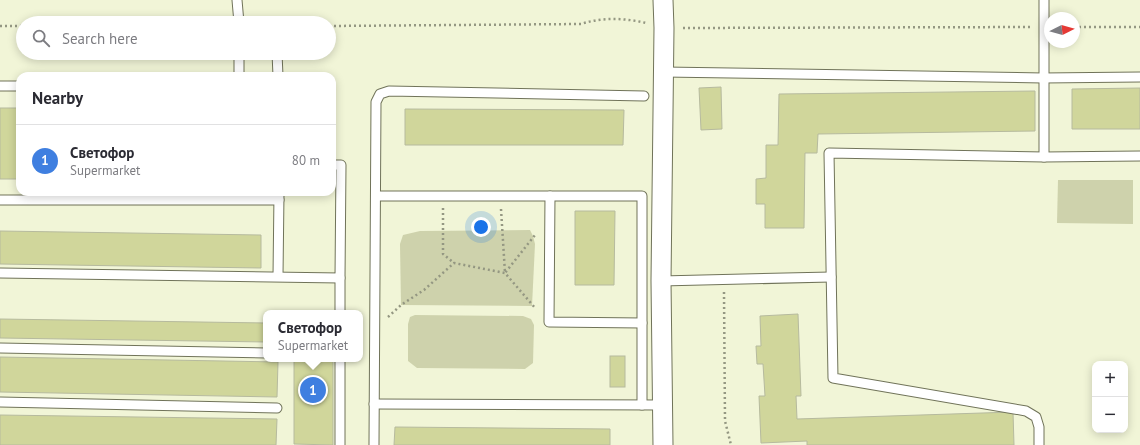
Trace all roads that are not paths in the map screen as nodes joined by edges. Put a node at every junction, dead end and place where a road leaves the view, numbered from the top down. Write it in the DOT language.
graph roads {
  1 [pos="237,0"];
  2 [pos="663,0"];
  3 [pos="1044,0"];
  4 [pos="238,16"];
  5 [pos="239,60"];
  6 [pos="277,60"];
  7 [pos="239,72"];
  8 [pos="278,72"];
  9 [pos="664,72"];
  10 [pos="1140,77"];
  11 [pos="1043,78"];
  12 [pos="0,86"];
  13 [pos="16,86"];
  14 [pos="644,96"];
  15 [pos="1044,156"];
  16 [pos="1140,156"];
  17 [pos="336,165"];
  18 [pos="222,196"];
  19 [pos="278,196"];
  20 [pos="376,196"];
  21 [pos="550,196"];
  22 [pos="652,196"];
  23 [pos="0,200"];
  24 [pos="0,273"];
  25 [pos="278,276"];
  26 [pos="831,277"];
  27 [pos="340,278"];
  28 [pos="661,281"];
  29 [pos="340,310"];
  30 [pos="642,323"];
  31 [pos="0,348"];
  32 [pos="263,353"];
  33 [pos="340,362"];
  34 [pos="0,402"];
  35 [pos="374,404"];
  36 [pos="642,405"];
  37 [pos="662,406"];
  38 [pos="277,408"];
  39 [pos="340,445"];
  40 [pos="374,445"];
  41 [pos="663,445"];
  42 [pos="1039,445"];
  1 -- 4 [label="lane"];
  2 -- 9 [label="street"];
  3 -- 11 [label="lane"];
  5 -- 7 [label="lane"];
  6 -- 8 [label="lane"];
  9 -- 11 [label="lane"];
  9 -- 22 [label="street"];
  10 -- 11 [label="lane"];
  11 -- 15 [label="lane"];
  12 -- 13 [label="lane"];
  14 -- 20 [label="lane"];
  15 -- 16 [label="lane"];
  15 -- 26 [label="lane"];
  17 -- 27 [label="lane"];
  18 -- 23 [label="lane"];
  19 -- 25 [label="lane"];
  20 -- 21 [label="lane"];
  20 -- 35 [label="lane"];
  21 -- 22 [label="lane"];
  21 -- 30 [label="lane"];
  22 -- 28 [label="street"];
  22 -- 30 [label="lane"];
  24 -- 25 [label="lane"];
  25 -- 27 [label="lane"];
  26 -- 28 [label="lane"];
  26 -- 42 [label="lane"];
  27 -- 29 [label="lane"];
  28 -- 37 [label="street"];
  30 -- 36 [label="lane"];
  31 -- 32 [label="lane"];
  33 -- 39 [label="lane"];
  34 -- 38 [label="lane"];
  35 -- 36 [label="lane"];
  35 -- 40 [label="lane"];
  36 -- 37 [label="lane"];
  37 -- 41 [label="street"];
}
